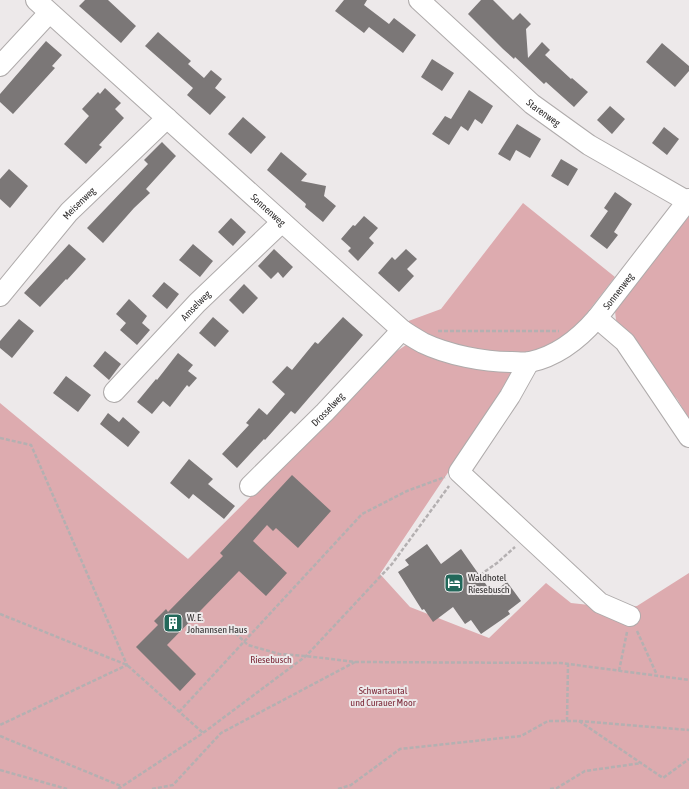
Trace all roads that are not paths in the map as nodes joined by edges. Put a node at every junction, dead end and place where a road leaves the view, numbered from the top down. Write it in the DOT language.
graph roads {
  1 [pos="419,0"];
  2 [pos="42,6"];
  3 [pos="0,66"];
  4 [pos="166,118"];
  5 [pos="688,200"];
  6 [pos="282,222"];
  7 [pos="0,296"];
  8 [pos="597,318"];
  9 [pos="402,330"];
  10 [pos="529,362"];
  11 [pos="114,392"];
  12 [pos="689,437"];
  13 [pos="250,486"];
  14 [pos="630,616"];
  1 -- 5 [label="street, Starenweg"];
  2 -- 3 [label="street"];
  2 -- 4 [label="street, Sonnenweg"];
  4 -- 6 [label="street, Sonnenweg"];
  4 -- 7 [label="street, Meisenweg"];
  5 -- 8 [label="street, Sonnenweg"];
  6 -- 9 [label="street, Sonnenweg"];
  6 -- 11 [label="street, Amselweg"];
  8 -- 10 [label="street, Sonnenweg"];
  8 -- 12 [label="street"];
  9 -- 10 [label="street, Sonnenweg"];
  9 -- 13 [label="street, Drosselweg"];
  10 -- 14 [label="street"];
}
